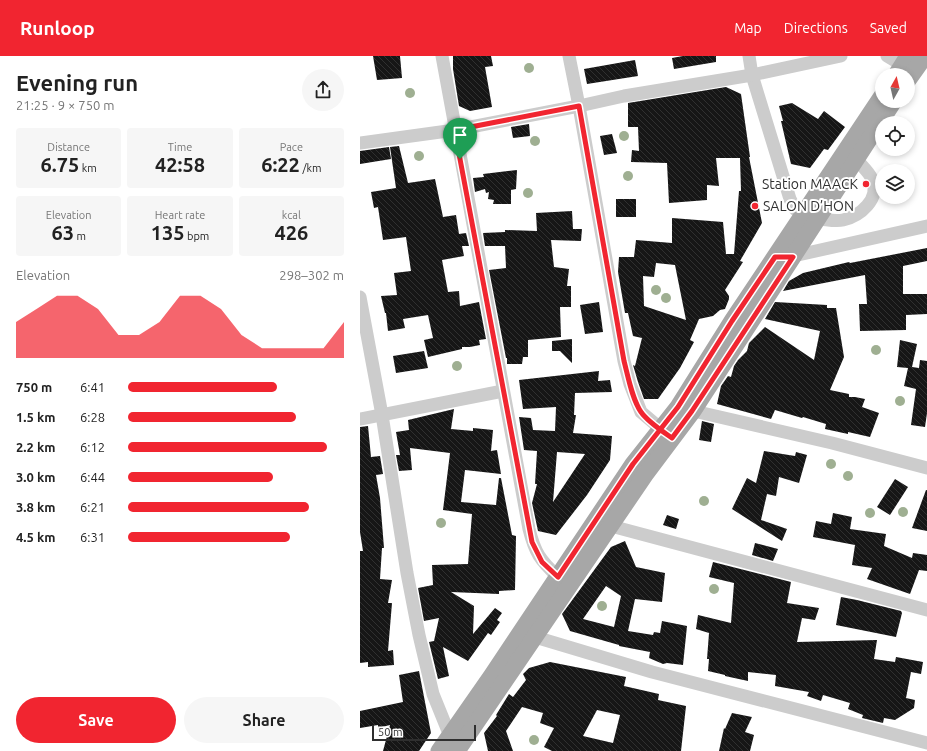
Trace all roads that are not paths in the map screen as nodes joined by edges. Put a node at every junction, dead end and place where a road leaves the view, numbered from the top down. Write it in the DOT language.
graph roads {
  1 [pos="442,56"];
  2 [pos="569,56"];
  3 [pos="749,56"];
  4 [pos="841,56"];
  5 [pos="887,56"];
  6 [pos="926,56"];
  7 [pos="927,59"];
  8 [pos="903,68"];
  9 [pos="906,68"];
  10 [pos="752,75"];
  11 [pos="579,106"];
  12 [pos="875,108"];
  13 [pos="889,108"];
  14 [pos="455,130"];
  15 [pos="360,143"];
  16 [pos="856,160"];
  17 [pos="810,217"];
  18 [pos="927,226"];
  19 [pos="775,257"];
  20 [pos="793,257"];
  21 [pos="360,297"];
  22 [pos="503,391"];
  23 [pos="685,409"];
  24 [pos="382,415"];
  25 [pos="360,419"];
  26 [pos="666,434"];
  27 [pos="927,468"];
  28 [pos="611,526"];
  29 [pos="558,577"];
  30 [pos="927,610"];
  31 [pos="535,636"];
  32 [pos="927,743"];
  33 [pos="455,746"];
  34 [pos="439,751"];
  1 -- 14 [label="street"];
  2 -- 11 [label="street"];
  3 -- 10 [label="street"];
  4 -- 10 [label="street"];
  5 -- 8 [label="street"];
  6 -- 7 [label="street"];
  6 -- 9 [label="main road"];
  10 -- 11 [label="street"];
  10 -- 17 [label="street"];
  11 -- 14 [label="street"];
  11 -- 26 [label="street"];
  12 -- 17 [label="main road"];
  13 -- 16 [label="main road"];
  14 -- 15 [label="street"];
  14 -- 22 [label="street"];
  16 -- 17 [label="main road"];
  16 -- 17 [label="street"];
  17 -- 19 [label="main road"];
  17 -- 20 [label="main road"];
  18 -- 20 [label="street"];
  19 -- 20 [label="street"];
  19 -- 23 [label="main road"];
  20 -- 23 [label="main road"];
  21 -- 24 [label="street"];
  22 -- 24 [label="street"];
  22 -- 29 [label="street"];
  23 -- 26 [label="main road"];
  23 -- 27 [label="street"];
  24 -- 25 [label="street"];
  24 -- 33 [label="street"];
  26 -- 28 [label="main road"];
  26 -- 29 [label="main road"];
  28 -- 30 [label="street"];
  28 -- 31 [label="main road"];
  29 -- 33 [label="main road"];
  31 -- 32 [label="street"];
  31 -- 33 [label="main road"];
  33 -- 34 [label="main road"];
}
